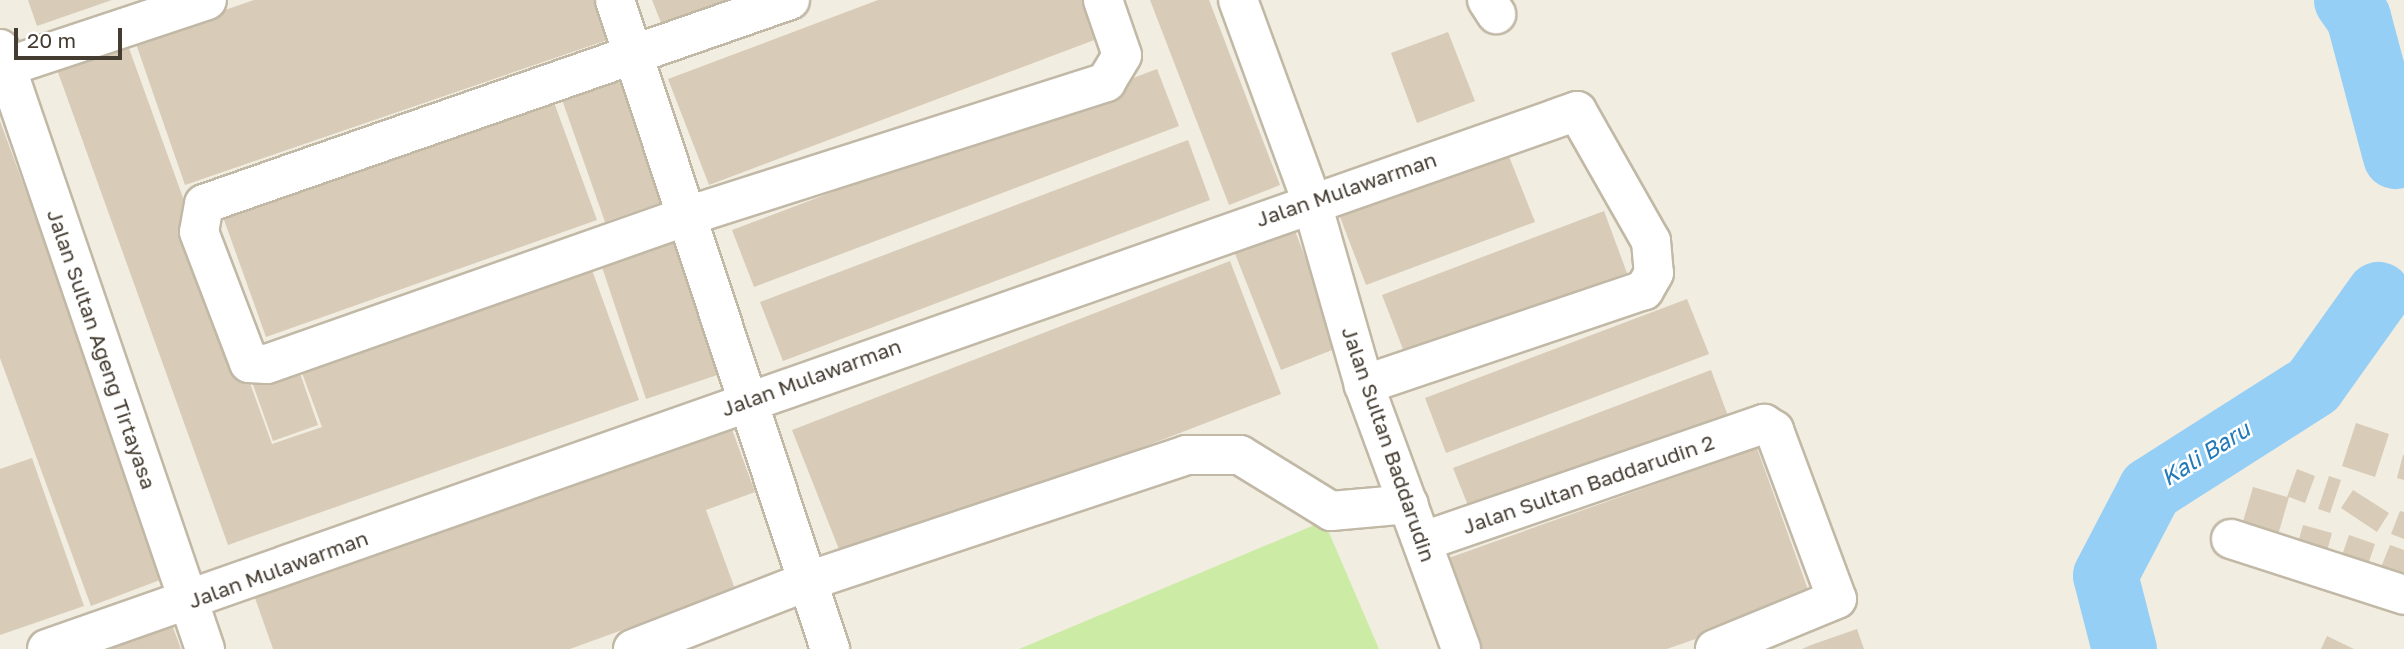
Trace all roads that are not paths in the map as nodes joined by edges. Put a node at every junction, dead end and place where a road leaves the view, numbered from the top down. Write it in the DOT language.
graph roads {
  1 [pos="207,0"];
  2 [pos="615,0"];
  3 [pos="790,0"];
  4 [pos="1103,0"];
  5 [pos="1238,0"];
  6 [pos="633,53"];
  7 [pos="2,62"];
  8 [pos="1311,200"];
  9 [pos="687,216"];
  10 [pos="1364,386"];
  11 [pos="748,398"];
  12 [pos="1409,504"];
  13 [pos="2231,539"];
  14 [pos="1424,541"];
  15 [pos="808,581"];
  16 [pos="2404,595"];
  17 [pos="188,601"];
  18 [pos="47,649"];
  19 [pos="205,649"];
  20 [pos="633,649"];
  21 [pos="830,649"];
  22 [pos="1461,649"];
  23 [pos="1715,649"];
  1 -- 7 [label="street"];
  2 -- 6 [label="street"];
  3 -- 6 [label="street"];
  4 -- 9 [label="street"];
  5 -- 8 [label="street, Jalan Sultan Baddarudin"];
  6 -- 9 [label="street"];
  6 -- 9 [label="street"];
  7 -- 17 [label="street, Jalan Sultan Ageng Tirtayasa"];
  8 -- 10 [label="street, Jalan Sultan Baddarudin"];
  8 -- 10 [label="street, Jalan Mulawarman"];
  8 -- 11 [label="street, Jalan Mulawarman"];
  9 -- 11 [label="street"];
  10 -- 12 [label="street, Jalan Sultan Baddarudin"];
  11 -- 15 [label="street"];
  11 -- 17 [label="street, Jalan Mulawarman"];
  12 -- 14 [label="street, Jalan Sultan Baddarudin"];
  12 -- 15 [label="street"];
  13 -- 16 [label="street"];
  14 -- 22 [label="street, Jalan Sultan Baddarudin"];
  14 -- 23 [label="street, Jalan Sultan Baddarudin 2"];
  15 -- 20 [label="street"];
  15 -- 21 [label="street"];
  17 -- 18 [label="street, Jalan Mulawarman"];
  17 -- 19 [label="street, Jalan Sultan Ageng Tirtayasa"];
}
